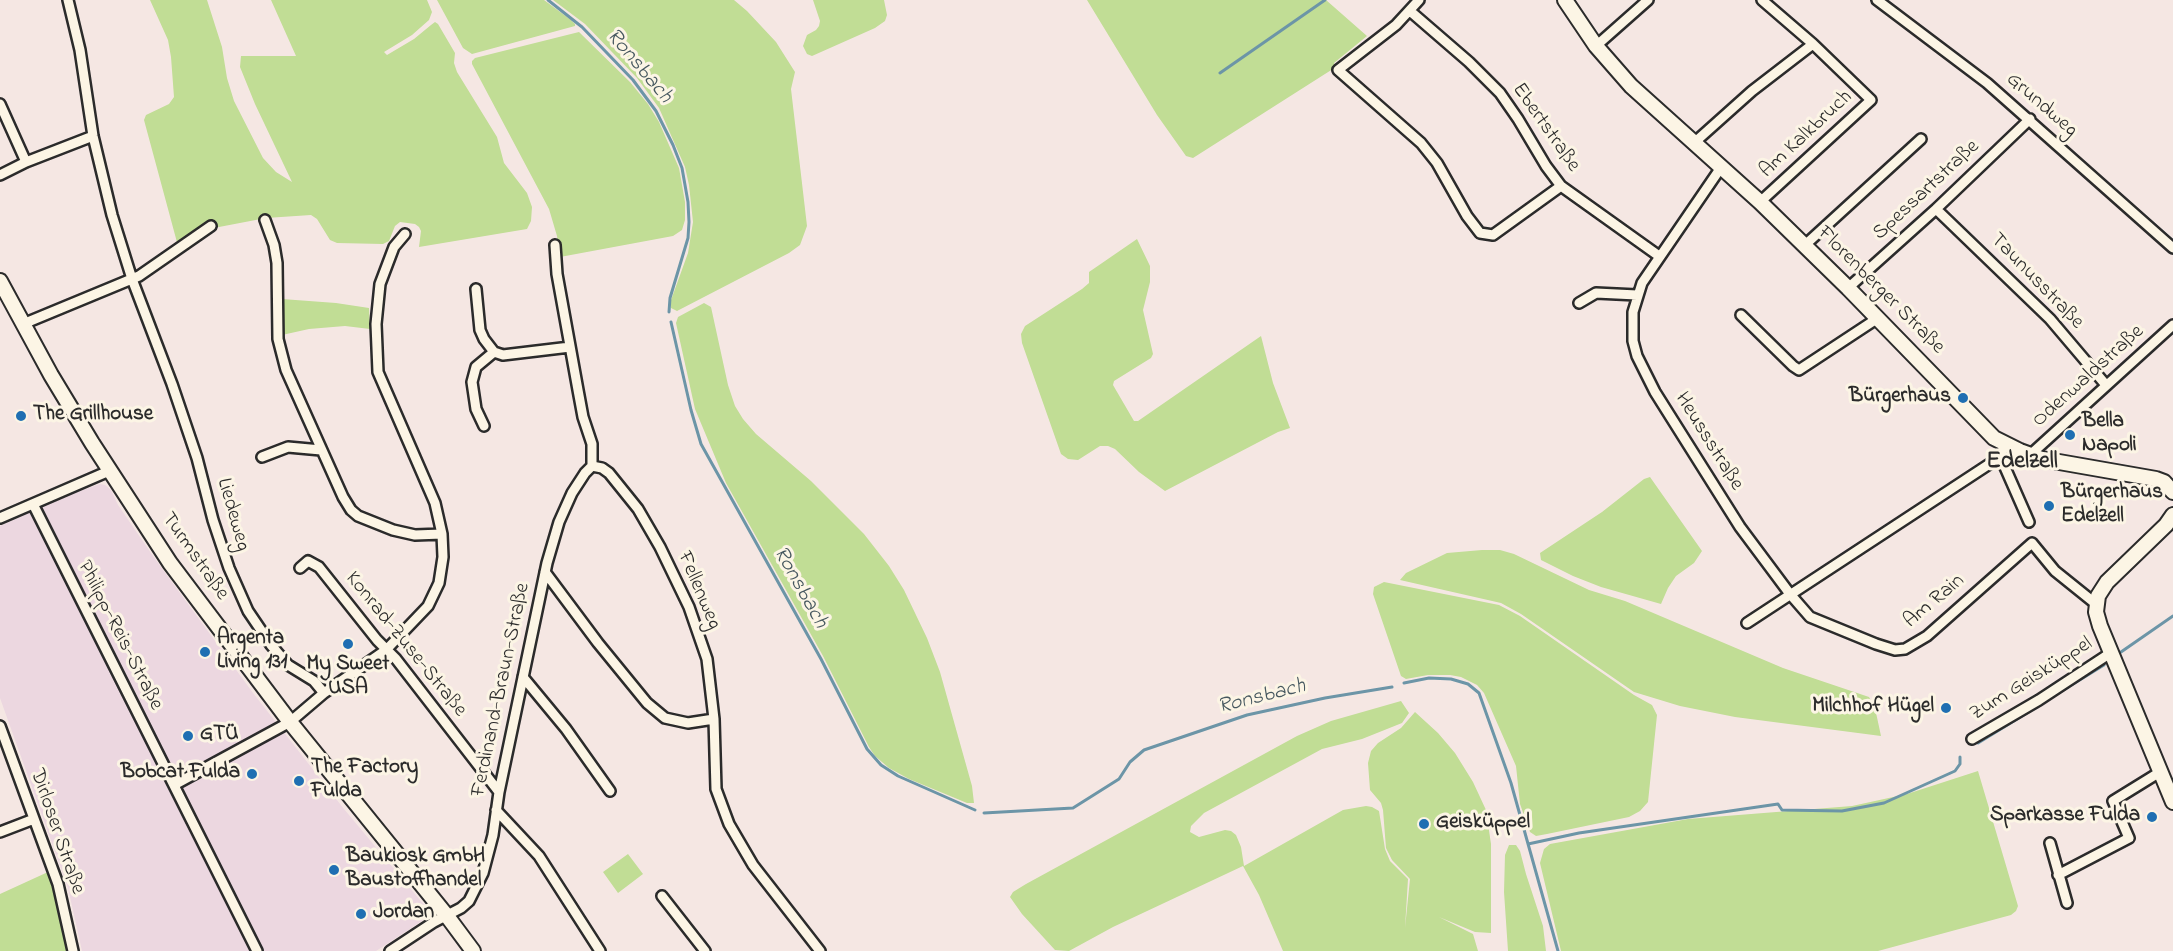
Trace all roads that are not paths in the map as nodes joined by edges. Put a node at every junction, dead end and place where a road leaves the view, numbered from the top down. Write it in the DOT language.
graph roads {
  1 [pos="68,0"];
  2 [pos="1419,0"];
  3 [pos="1565,0"];
  4 [pos="1647,0"];
  5 [pos="1762,0"];
  6 [pos="1877,0"];
  7 [pos="1410,11"];
  8 [pos="1813,44"];
  9 [pos="1596,46"];
  10 [pos="0,104"];
  11 [pos="2030,119"];
  12 [pos="93,136"];
  13 [pos="1921,139"];
  14 [pos="1695,142"];
  15 [pos="26,162"];
  16 [pos="1722,166"];
  17 [pos="0,176"];
  18 [pos="1561,186"];
  19 [pos="1760,202"];
  20 [pos="1936,208"];
  21 [pos="265,220"];
  22 [pos="211,226"];
  23 [pos="405,234"];
  24 [pos="555,245"];
  25 [pos="1805,245"];
  26 [pos="2173,248"];
  27 [pos="1659,256"];
  28 [pos="132,279"];
  29 [pos="0,281"];
  30 [pos="1848,288"];
  31 [pos="476,289"];
  32 [pos="1636,295"];
  33 [pos="1579,303"];
  34 [pos="1741,315"];
  35 [pos="1878,318"];
  36 [pos="23,324"];
  37 [pos="2173,325"];
  38 [pos="570,347"];
  39 [pos="494,352"];
  40 [pos="2106,385"];
  41 [pos="484,426"];
  42 [pos="321,450"];
  43 [pos="2003,450"];
  44 [pos="2030,455"];
  45 [pos="262,457"];
  46 [pos="592,466"];
  47 [pos="109,471"];
  48 [pos="2173,492"];
  49 [pos="33,504"];
  50 [pos="2173,515"];
  51 [pos="0,518"];
  52 [pos="2029,522"];
  53 [pos="2033,532"];
  54 [pos="442,534"];
  55 [pos="2032,543"];
  56 [pos="300,568"];
  57 [pos="545,572"];
  58 [pos="1790,594"];
  59 [pos="2096,604"];
  60 [pos="1747,622"];
  61 [pos="386,650"];
  62 [pos="2112,652"];
  63 [pos="523,676"];
  64 [pos="324,693"];
  65 [pos="714,719"];
  66 [pos="290,722"];
  67 [pos="0,726"];
  68 [pos="1972,739"];
  69 [pos="2160,772"];
  70 [pos="174,785"];
  71 [pos="610,791"];
  72 [pos="499,792"];
  73 [pos="2173,802"];
  74 [pos="496,810"];
  75 [pos="34,819"];
  76 [pos="0,832"];
  77 [pos="2050,843"];
  78 [pos="2058,874"];
  79 [pos="662,896"];
  80 [pos="2067,903"];
  81 [pos="447,916"];
  82 [pos="73,951"];
  83 [pos="257,951"];
  84 [pos="390,951"];
  85 [pos="473,951"];
  86 [pos="600,951"];
  87 [pos="705,951"];
  88 [pos="820,951"];
  1 -- 12 [label="street, Liedeweg"];
  2 -- 7 [label="street"];
  3 -- 9 [label="street, Florenberger Straße"];
  4 -- 9 [label="street"];
  5 -- 8 [label="street, Am Kalkbruch"];
  6 -- 11 [label="street, Grundweg"];
  7 -- 18 [label="street, Ebertstraße"];
  7 -- 18 [label="street"];
  8 -- 14 [label="street"];
  8 -- 19 [label="street, Am Kalkbruch"];
  9 -- 14 [label="street, Florenberger Straße"];
  10 -- 15 [label="street"];
  11 -- 20 [label="street, Spessartstraße"];
  11 -- 26 [label="street, Grundweg"];
  12 -- 15 [label="street"];
  12 -- 28 [label="street, Liedeweg"];
  13 -- 25 [label="street"];
  14 -- 16 [label="street, Florenberger Straße"];
  15 -- 17 [label="street"];
  16 -- 19 [label="street, Florenberger Straße"];
  16 -- 27 [label="street, Heussstraße"];
  18 -- 27 [label="street, Ebertstraße"];
  19 -- 25 [label="street, Florenberger Straße"];
  20 -- 30 [label="street, Spessartstraße"];
  20 -- 40 [label="street, Taunusstraße"];
  21 -- 42 [label="street"];
  22 -- 28 [label="street"];
  23 -- 54 [label="street"];
  24 -- 38 [label="street"];
  25 -- 30 [label="street, Florenberger Straße"];
  27 -- 32 [label="street, Heussstraße"];
  28 -- 36 [label="street"];
  28 -- 64 [label="street, Liedeweg"];
  29 -- 36 [label="street, Turmstraße"];
  30 -- 35 [label="street, Florenberger Straße"];
  31 -- 39 [label="street"];
  32 -- 33 [label="street"];
  32 -- 58 [label="street, Heussstraße"];
  34 -- 35 [label="street"];
  35 -- 43 [label="street, Florenberger Straße"];
  36 -- 47 [label="street, Turmstraße"];
  37 -- 40 [label="street, Odenwaldstraße"];
  38 -- 39 [label="street"];
  38 -- 46 [label="street"];
  39 -- 41 [label="street"];
  40 -- 44 [label="street, Odenwaldstraße"];
  42 -- 45 [label="street"];
  42 -- 54 [label="street"];
  43 -- 44 [label="street, Florenberger Straße"];
  43 -- 52 [label="street"];
  43 -- 58 [label="street"];
  44 -- 48 [label="street, Florenberger Straße"];
  46 -- 57 [label="street, Ferdinand-Braun-Straße"];
  46 -- 65 [label="street, Fellenweg"];
  47 -- 49 [label="street"];
  47 -- 66 [label="street, Turmstraße"];
  49 -- 51 [label="street"];
  49 -- 70 [label="street, Philipp-Reis-Straße"];
  50 -- 59 [label="street"];
  53 -- 55 [label="street"];
  54 -- 61 [label="street"];
  55 -- 58 [label="street, Am Rain"];
  55 -- 59 [label="street"];
  56 -- 61 [label="street, Konrad-Zuse-Straße"];
  57 -- 63 [label="street, Ferdinand-Braun-Straße"];
  57 -- 65 [label="street"];
  58 -- 60 [label="street"];
  59 -- 62 [label="street"];
  61 -- 64 [label="street"];
  61 -- 72 [label="street, Konrad-Zuse-Straße"];
  62 -- 68 [label="street, Zum Geisküppel"];
  62 -- 69 [label="street"];
  63 -- 71 [label="street"];
  63 -- 72 [label="street, Ferdinand-Braun-Straße"];
  64 -- 66 [label="street"];
  65 -- 88 [label="street, Fellenweg"];
  66 -- 70 [label="street"];
  66 -- 81 [label="street, Turmstraße"];
  67 -- 75 [label="street, Dirloser Straße"];
  69 -- 73 [label="street"];
  69 -- 78 [label="street"];
  70 -- 83 [label="street, Philipp-Reis-Straße"];
  72 -- 74 [label="street, Ferdinand-Braun-Straße"];
  74 -- 81 [label="street, Ferdinand-Braun-Straße"];
  74 -- 86 [label="street"];
  75 -- 76 [label="street"];
  75 -- 82 [label="street, Dirloser Straße"];
  77 -- 78 [label="street"];
  78 -- 80 [label="street"];
  79 -- 87 [label="street"];
  81 -- 84 [label="street, Ferdinand-Braun-Straße"];
  81 -- 85 [label="street, Turmstraße"];
}
